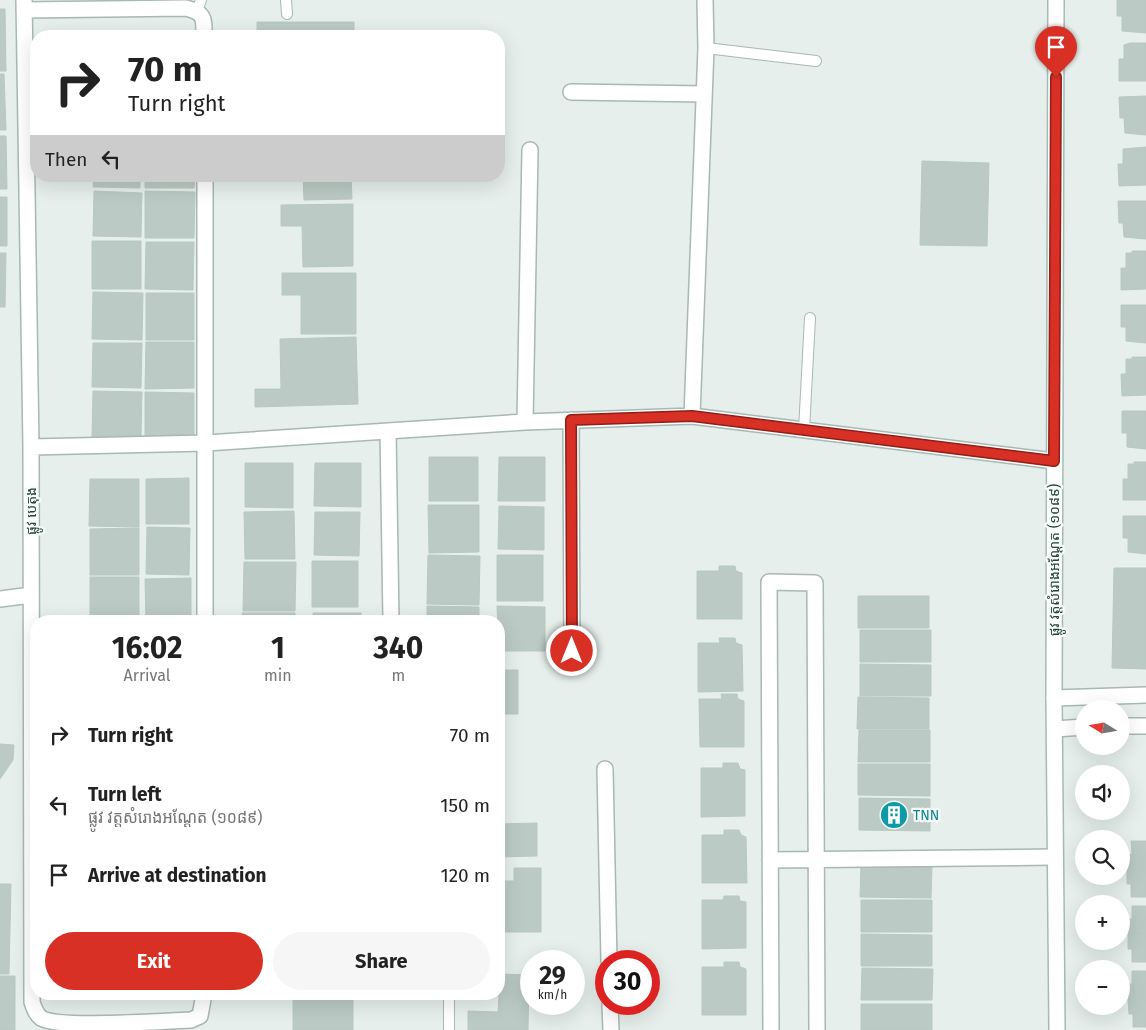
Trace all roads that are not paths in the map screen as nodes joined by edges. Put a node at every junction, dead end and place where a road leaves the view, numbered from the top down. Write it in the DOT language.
graph roads {
  1 [pos="286,0"];
  2 [pos="705,0"];
  3 [pos="1056,0"];
  4 [pos="24,5"];
  5 [pos="64,5"];
  6 [pos="199,6"];
  7 [pos="287,14"];
  8 [pos="204,30"];
  9 [pos="706,48"];
  10 [pos="816,61"];
  11 [pos="570,92"];
  12 [pos="704,94"];
  13 [pos="530,150"];
  14 [pos="205,182"];
  15 [pos="810,318"];
  16 [pos="692,416"];
  17 [pos="571,420"];
  18 [pos="525,422"];
  19 [pos="804,430"];
  20 [pos="388,431"];
  21 [pos="206,443"];
  22 [pos="31,446"];
  23 [pos="1054,461"];
  24 [pos="31,595"];
  25 [pos="0,599"];
  26 [pos="31,615"];
  27 [pos="205,615"];
  28 [pos="391,615"];
  29 [pos="572,651"];
  30 [pos="1146,695"];
  31 [pos="1054,698"];
  32 [pos="1130,726"];
  33 [pos="1146,726"];
  34 [pos="1075,728"];
  35 [pos="1055,729"];
  36 [pos="605,769"];
  37 [pos="1055,857"];
  38 [pos="770,860"];
  39 [pos="816,860"];
  40 [pos="609,950"];
  41 [pos="32,1000"];
  42 [pos="203,1000"];
  43 [pos="449,1000"];
  44 [pos="610,1015"];
  45 [pos="82,1027"];
  46 [pos="449,1030"];
  47 [pos="611,1030"];
  48 [pos="771,1030"];
  49 [pos="817,1030"];
  50 [pos="1057,1030"];
  1 -- 7 [label="lane"];
  2 -- 9 [label="street"];
  3 -- 23 [label="street, ផ្លូវ វត្តសំរោងអណ្ដែត (១០៨៩)"];
  4 -- 5 [label="street"];
  4 -- 22 [label="street, ផ្លូវ បេតុង"];
  5 -- 6 [label="street"];
  6 -- 8 [label="street"];
  9 -- 10 [label="lane"];
  9 -- 12 [label="street"];
  11 -- 12 [label="street"];
  12 -- 16 [label="street"];
  13 -- 18 [label="street"];
  14 -- 21 [label="street"];
  15 -- 19 [label="lane"];
  16 -- 17 [label="street"];
  16 -- 19 [label="street"];
  17 -- 18 [label="street"];
  17 -- 29 [label="street"];
  18 -- 20 [label="street"];
  19 -- 23 [label="street"];
  20 -- 21 [label="street"];
  20 -- 28 [label="street"];
  21 -- 22 [label="street"];
  21 -- 27 [label="street"];
  22 -- 24 [label="street, ផ្លូវ បេតុង"];
  23 -- 31 [label="street, ផ្លូវ វត្តសំរោងអណ្ដែត (១០៨៩)"];
  24 -- 25 [label="street"];
  24 -- 26 [label="street, ផ្លូវ បេតុង"];
  30 -- 31 [label="street"];
  31 -- 35 [label="street, ផ្លូវ វត្តសំរោងអណ្ដែត (១០៨៩)"];
  32 -- 33 [label="street"];
  34 -- 35 [label="street"];
  35 -- 37 [label="street, ផ្លូវ វត្តសំរោងអណ្ដែត (១០៨៩)"];
  36 -- 40 [label="street"];
  37 -- 39 [label="street"];
  37 -- 50 [label="street, ផ្លូវ វត្តសំរោងអណ្ដែត (១០៨៩)"];
  38 -- 39 [label="street"];
  38 -- 39 [label="street"];
  38 -- 48 [label="street"];
  39 -- 49 [label="street"];
  41 -- 45 [label="street, ផ្លូវ បេតុង"];
  42 -- 45 [label="street"];
  43 -- 46 [label="lane"];
  44 -- 47 [label="street"];
}
